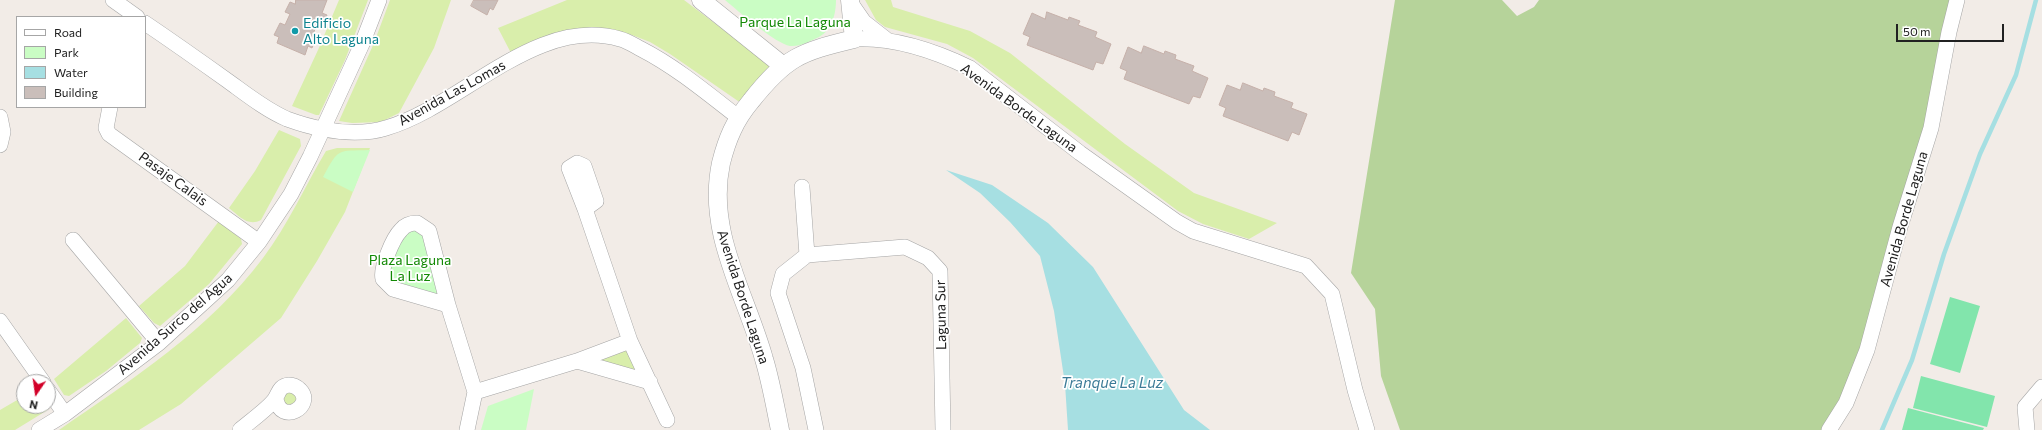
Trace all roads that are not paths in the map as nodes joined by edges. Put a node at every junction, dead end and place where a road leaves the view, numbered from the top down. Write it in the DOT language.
graph roads {
  1 [pos="113,0"];
  2 [pos="379,0"];
  3 [pos="701,0"];
  4 [pos="1957,0"];
  5 [pos="850,1"];
  6 [pos="136,16"];
  7 [pos="146,23"];
  8 [pos="854,39"];
  9 [pos="892,43"];
  10 [pos="822,47"];
  11 [pos="782,66"];
  12 [pos="110,108"];
  13 [pos="0,117"];
  14 [pos="738,117"];
  15 [pos="323,129"];
  16 [pos="0,145"];
  17 [pos="802,187"];
  18 [pos="585,209"];
  19 [pos="73,240"];
  20 [pos="259,242"];
  21 [pos="806,254"];
  22 [pos="448,305"];
  23 [pos="0,321"];
  24 [pos="630,341"];
  25 [pos="159,343"];
  26 [pos="577,361"];
  27 [pos="37,374"];
  28 [pos="650,382"];
  29 [pos="2042,387"];
  30 [pos="475,392"];
  31 [pos="276,399"];
  32 [pos="56,401"];
  33 [pos="65,414"];
  34 [pos="667,420"];
  35 [pos="39,430"];
  36 [pos="240,430"];
  37 [pos="468,430"];
  38 [pos="780,430"];
  39 [pos="816,430"];
  40 [pos="944,430"];
  41 [pos="1368,430"];
  42 [pos="1829,430"];
  43 [pos="2027,430"];
  1 -- 6 [label="street"];
  2 -- 15 [label="street, Avenida Surco del Agua"];
  3 -- 11 [label="street"];
  4 -- 42 [label="street, Avenida Borde Laguna"];
  5 -- 8 [label="street"];
  5 -- 9 [label="street"];
  5 -- 10 [label="street"];
  7 -- 15 [label="street, Avenida Las Lomas"];
  8 -- 9 [label="street, Avenida Borde Laguna"];
  8 -- 10 [label="street, Avenida Borde Laguna"];
  9 -- 41 [label="street, Avenida Borde Laguna"];
  10 -- 11 [label="street, Avenida Borde Laguna"];
  11 -- 14 [label="street, Avenida Borde Laguna"];
  12 -- 20 [label="street, Pasaje Calais"];
  13 -- 16 [label="street"];
  14 -- 15 [label="street, Avenida Las Lomas"];
  14 -- 38 [label="street, Avenida Borde Laguna"];
  15 -- 20 [label="street, Avenida Surco del Agua"];
  17 -- 21 [label="street"];
  18 -- 24 [label="street"];
  19 -- 25 [label="street"];
  20 -- 25 [label="street, Avenida Surco del Agua"];
  21 -- 39 [label="street"];
  21 -- 40 [label="street, Laguna Sur"];
  22 -- 22 [label="street"];
  22 -- 30 [label="street"];
  23 -- 27 [label="street"];
  24 -- 26 [label="street"];
  24 -- 28 [label="street"];
  25 -- 33 [label="street, Avenida Surco del Agua"];
  26 -- 28 [label="street"];
  26 -- 30 [label="street"];
  28 -- 34 [label="street"];
  29 -- 43 [label="street"];
  30 -- 37 [label="street"];
  31 -- 36 [label="street"];
  32 -- 33 [label="street"];
  33 -- 35 [label="street, Avenida Surco del Agua"];
}
